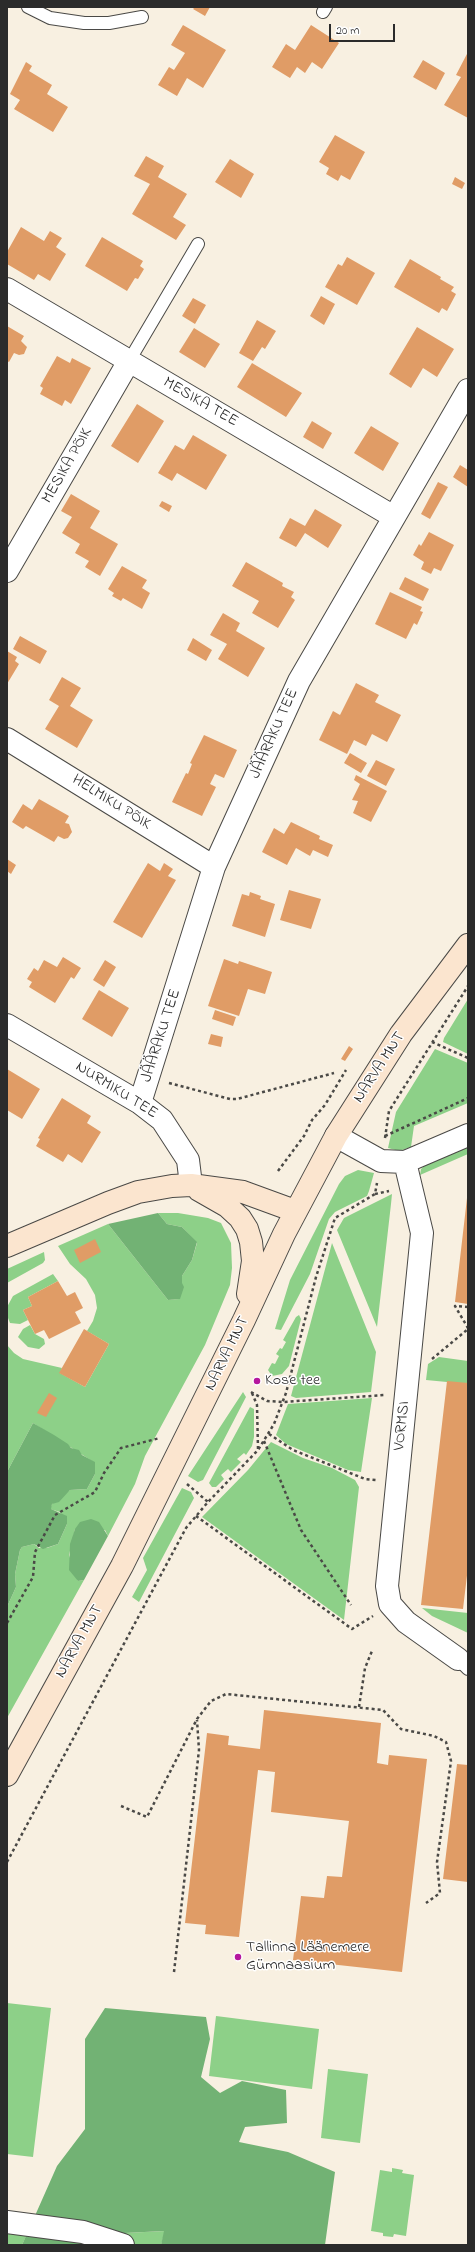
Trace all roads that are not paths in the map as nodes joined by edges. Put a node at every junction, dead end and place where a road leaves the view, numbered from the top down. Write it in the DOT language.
graph roads {
  1 [pos="28,7"];
  2 [pos="142,17"];
  3 [pos="198,244"];
  4 [pos="7,289"];
  5 [pos="129,361"];
  6 [pos="468,390"];
  7 [pos="394,517"];
  8 [pos="7,571"];
  9 [pos="7,739"];
  10 [pos="214,867"];
  11 [pos="468,945"];
  12 [pos="7,1025"];
  13 [pos="140,1103"];
  14 [pos="468,1135"];
  15 [pos="336,1136"];
  16 [pos="405,1162"];
  17 [pos="191,1185"];
  18 [pos="295,1211"];
  19 [pos="7,1246"];
  20 [pos="244,1320"];
  21 [pos="463,1664"];
  22 [pos="7,1775"];
  23 [pos="7,2222"];
  24 [pos="122,2245"];
  1 -- 2 [label="lane"];
  3 -- 5 [label="lane"];
  4 -- 5 [label="street, MESIKA TEE"];
  5 -- 7 [label="street, MESIKA TEE"];
  5 -- 8 [label="street, MESIKA PÕIK"];
  6 -- 7 [label="street, JÄÄRAKU TEE"];
  7 -- 10 [label="street, JÄÄRAKU TEE"];
  9 -- 10 [label="street, HELMIKU PÕIK"];
  10 -- 13 [label="street, JÄÄRAKU TEE"];
  11 -- 15 [label="main road, NARVA MNT"];
  12 -- 13 [label="street, NURMIKU TEE"];
  13 -- 17 [label="street, NURMIKU TEE"];
  14 -- 16 [label="street"];
  15 -- 16 [label="street"];
  15 -- 18 [label="main road, NARVA MNT"];
  16 -- 21 [label="street, VORMSI"];
  17 -- 18 [label="main road"];
  17 -- 19 [label="main road"];
  17 -- 20 [label="main road"];
  18 -- 20 [label="main road, NARVA MNT"];
  20 -- 22 [label="main road, NARVA MNT"];
  23 -- 24 [label="street"];
}
